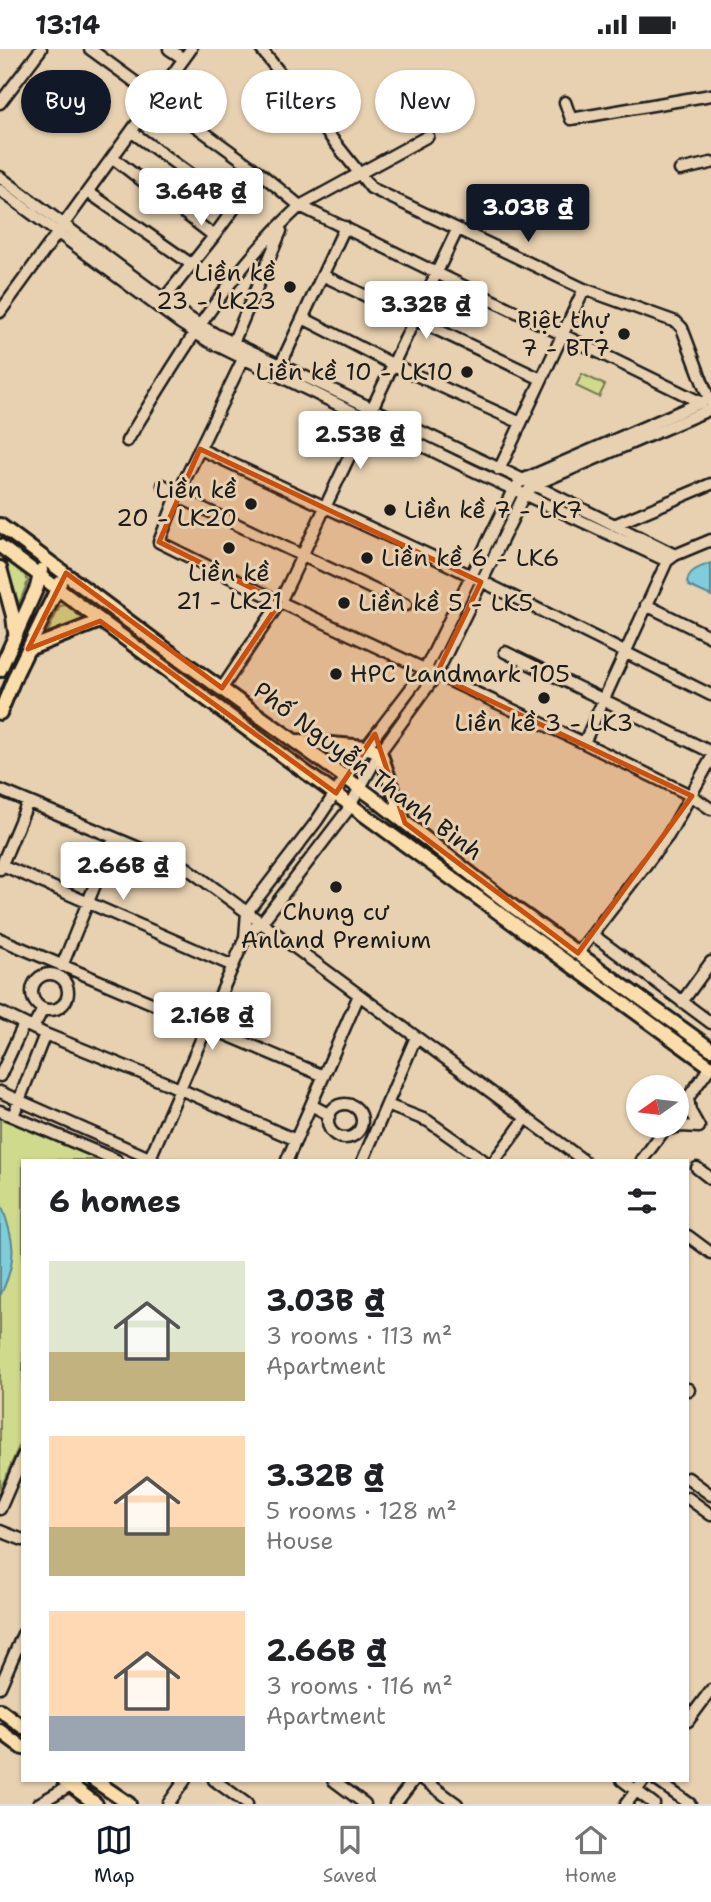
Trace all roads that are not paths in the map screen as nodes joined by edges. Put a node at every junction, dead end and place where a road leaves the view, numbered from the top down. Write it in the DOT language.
graph roads {
  1 [pos="41,49"];
  2 [pos="90,49"];
  3 [pos="169,49"];
  4 [pos="191,49"];
  5 [pos="261,49"];
  6 [pos="184,59"];
  7 [pos="176,70"];
  8 [pos="125,74"];
  9 [pos="711,95"];
  10 [pos="565,102"];
  11 [pos="0,103"];
  12 [pos="131,133"];
  13 [pos="133,133"];
  14 [pos="205,133"];
  15 [pos="428,136"];
  16 [pos="113,158"];
  17 [pos="711,163"];
  18 [pos="680,170"];
  19 [pos="260,173"];
  20 [pos="359,175"];
  21 [pos="0,177"];
  22 [pos="0,190"];
  23 [pos="88,192"];
  24 [pos="235,207"];
  25 [pos="300,207"];
  26 [pos="287,219"];
  27 [pos="345,227"];
  28 [pos="61,229"];
  29 [pos="457,230"];
  30 [pos="214,236"];
  31 [pos="191,264"];
  32 [pos="437,272"];
  33 [pos="324,276"];
  34 [pos="584,289"];
  35 [pos="164,299"];
  36 [pos="0,312"];
  37 [pos="303,318"];
  38 [pos="415,319"];
  39 [pos="196,329"];
  40 [pos="562,335"];
  41 [pos="233,343"];
  42 [pos="243,359"];
  43 [pos="281,364"];
  44 [pos="394,365"];
  45 [pos="541,379"];
  46 [pos="709,403"];
  47 [pos="372,407"];
  48 [pos="367,418"];
  49 [pos="521,423"];
  50 [pos="127,441"];
  51 [pos="200,449"];
  52 [pos="499,470"];
  53 [pos="522,480"];
  54 [pos="711,484"];
  55 [pos="163,485"];
  56 [pos="534,485"];
  57 [pos="513,490"];
  58 [pos="524,495"];
  59 [pos="177,496"];
  60 [pos="326,508"];
  61 [pos="0,525"];
  62 [pos="614,525"];
  63 [pos="711,540"];
  64 [pos="0,546"];
  65 [pos="303,557"];
  66 [pos="671,558"];
  67 [pos="47,560"];
  68 [pos="0,568"];
  69 [pos="66,573"];
  70 [pos="38,575"];
  71 [pos="471,577"];
  72 [pos="481,582"];
  73 [pos="57,589"];
  74 [pos="280,601"];
  75 [pos="406,605"];
  76 [pos="646,605"];
  77 [pos="100,621"];
  78 [pos="15,635"];
  79 [pos="711,637"];
  80 [pos="28,649"];
  81 [pos="625,651"];
  82 [pos="505,652"];
  83 [pos="0,670"];
  84 [pos="425,670"];
  85 [pos="436,675"];
  86 [pos="222,688"];
  87 [pos="711,695"];
  88 [pos="602,701"];
  89 [pos="0,713"];
  90 [pos="295,741"];
  91 [pos="583,743"];
  92 [pos="366,747"];
  93 [pos="380,752"];
  94 [pos="711,752"];
  95 [pos="711,759"];
  96 [pos="346,778"];
  97 [pos="360,788"];
  98 [pos="0,790"];
  99 [pos="336,793"];
  100 [pos="692,796"];
  101 [pos="28,802"];
  102 [pos="352,804"];
  103 [pos="711,809"];
  104 [pos="405,823"];
  105 [pos="114,838"];
  106 [pos="1,867"];
  107 [pos="89,904"];
  108 [pos="247,912"];
  109 [pos="262,922"];
  110 [pos="246,934"];
  111 [pos="593,935"];
  112 [pos="0,939"];
  113 [pos="578,953"];
  114 [pos="711,962"];
  115 [pos="62,965"];
  116 [pos="233,966"];
  117 [pos="359,995"];
  118 [pos="682,1002"];
  119 [pos="43,1009"];
  120 [pos="0,1012"];
  121 [pos="711,1024"];
  122 [pos="28,1026"];
  123 [pos="206,1027"];
  124 [pos="45,1034"];
  125 [pos="416,1037"];
  126 [pos="711,1049"];
  127 [pos="711,1067"];
  128 [pos="0,1076"];
  129 [pos="324,1076"];
  130 [pos="180,1089"];
  131 [pos="0,1092"];
  132 [pos="690,1095"];
  133 [pos="19,1100"];
  134 [pos="311,1105"];
  135 [pos="387,1105"];
  136 [pos="0,1111"];
  137 [pos="690,1111"];
  138 [pos="330,1115"];
  139 [pos="13,1117"];
  140 [pos="526,1118"];
  141 [pos="690,1127"];
  142 [pos="359,1128"];
  143 [pos="374,1132"];
  144 [pos="658,1138"];
  145 [pos="296,1139"];
  146 [pos="114,1159"];
  147 [pos="148,1159"];
  148 [pos="150,1159"];
  149 [pos="287,1159"];
  150 [pos="363,1159"];
  151 [pos="482,1159"];
  152 [pos="496,1159"];
  153 [pos="582,1159"];
  154 [pos="643,1159"];
  155 [pos="697,1168"];
  156 [pos="711,1179"];
  157 [pos="689,1237"];
  158 [pos="711,1254"];
  159 [pos="21,1462"];
  160 [pos="689,1479"];
  161 [pos="711,1495"];
  162 [pos="689,1499"];
  163 [pos="0,1509"];
  164 [pos="711,1515"];
  165 [pos="0,1531"];
  166 [pos="21,1539"];
  167 [pos="21,1640"];
  168 [pos="0,1687"];
  169 [pos="711,1690"];
  170 [pos="0,1710"];
  171 [pos="689,1720"];
  172 [pos="21,1726"];
  173 [pos="0,1731"];
  174 [pos="21,1747"];
  175 [pos="68,1782"];
  176 [pos="97,1782"];
  177 [pos="184,1782"];
  178 [pos="217,1782"];
  179 [pos="336,1782"];
  180 [pos="412,1782"];
  181 [pos="427,1782"];
  182 [pos="625,1782"];
  183 [pos="642,1782"];
  184 [pos="659,1782"];
  185 [pos="636,1790"];
  186 [pos="38,1804"];
  187 [pos="96,1804"];
  188 [pos="129,1804"];
  189 [pos="168,1804"];
  190 [pos="247,1804"];
  191 [pos="365,1804"];
  192 [pos="395,1804"];
  193 [pos="457,1804"];
  194 [pos="626,1804"];
  195 [pos="654,1804"];
  196 [pos="690,1804"];
  1 -- 11 [label="street"];
  2 -- 8 [label="street"];
  3 -- 6 [label="street"];
  4 -- 6 [label="street"];
  5 -- 20 [label="street"];
  6 -- 7 [label="street"];
  9 -- 10 [label="street"];
  12 -- 16 [label="street"];
  13 -- 24 [label="street"];
  14 -- 19 [label="street"];
  15 -- 20 [label="street"];
  16 -- 23 [label="street"];
  16 -- 30 [label="street"];
  17 -- 18 [label="street"];
  19 -- 24 [label="street"];
  19 -- 25 [label="street"];
  20 -- 25 [label="street"];
  20 -- 29 [label="street"];
  21 -- 28 [label="street"];
  22 -- 28 [label="street"];
  23 -- 28 [label="street"];
  23 -- 31 [label="street"];
  24 -- 30 [label="street"];
  25 -- 26 [label="street"];
  25 -- 27 [label="street"];
  26 -- 39 [label="street"];
  26 -- 41 [label="street"];
  27 -- 32 [label="street"];
  27 -- 33 [label="street"];
  28 -- 35 [label="street"];
  28 -- 36 [label="street"];
  28 -- 39 [label="street"];
  29 -- 32 [label="street"];
  29 -- 34 [label="street"];
  30 -- 31 [label="street"];
  31 -- 35 [label="street"];
  32 -- 38 [label="street"];
  32 -- 40 [label="street"];
  33 -- 37 [label="street"];
  33 -- 38 [label="street"];
  34 -- 40 [label="street"];
  34 -- 46 [label="street"];
  35 -- 39 [label="street"];
  37 -- 43 [label="street"];
  37 -- 44 [label="street"];
  38 -- 44 [label="street"];
  38 -- 45 [label="street"];
  39 -- 41 [label="street"];
  39 -- 42 [label="street"];
  39 -- 50 [label="street"];
  40 -- 45 [label="street"];
  40 -- 46 [label="street"];
  41 -- 43 [label="street"];
  42 -- 48 [label="street"];
  42 -- 51 [label="street"];
  43 -- 47 [label="street"];
  44 -- 47 [label="street"];
  44 -- 49 [label="street"];
  45 -- 49 [label="street"];
  46 -- 53 [label="street"];
  46 -- 56 [label="street"];
  47 -- 48 [label="street"];
  47 -- 52 [label="street"];
  48 -- 57 [label="street"];
  48 -- 60 [label="street"];
  49 -- 52 [label="street"];
  51 -- 59 [label="street"];
  51 -- 60 [label="street"];
  52 -- 53 [label="street"];
  53 -- 56 [label="street"];
  53 -- 57 [label="street"];
  54 -- 62 [label="street"];
  55 -- 59 [label="street"];
  56 -- 58 [label="street"];
  56 -- 62 [label="street"];
  57 -- 58 [label="street"];
  57 -- 71 [label="street"];
  58 -- 66 [label="street"];
  58 -- 72 [label="street"];
  59 -- 65 [label="street"];
  59 -- 74 [label="street"];
  60 -- 65 [label="street"];
  60 -- 71 [label="street"];
  61 -- 67 [label="main road, Phố Nguyễn Thanh Bình"];
  62 -- 66 [label="street"];
  63 -- 66 [label="street"];
  64 -- 70 [label="main road, Phố Nguyễn Thanh Bình"];
  65 -- 74 [label="street"];
  65 -- 75 [label="street"];
  66 -- 76 [label="street"];
  67 -- 69 [label="main road, Phố Nguyễn Thanh Bình"];
  67 -- 70 [label="main road"];
  68 -- 78 [label="main road"];
  69 -- 73 [label="main road"];
  69 -- 86 [label="main road, Phố Nguyễn Thanh Bình"];
  70 -- 73 [label="main road, Phố Nguyễn Thanh Bình"];
  70 -- 78 [label="main road"];
  71 -- 72 [label="street"];
  71 -- 84 [label="street"];
  72 -- 81 [label="street"];
  72 -- 85 [label="street"];
  73 -- 77 [label="main road, Phố Nguyễn Thanh Bình"];
  73 -- 80 [label="main road"];
  74 -- 84 [label="street"];
  74 -- 86 [label="street"];
  76 -- 79 [label="street"];
  76 -- 81 [label="street"];
  77 -- 80 [label="main road"];
  77 -- 99 [label="main road, Phố Nguyễn Thanh Bình"];
  78 -- 83 [label="main road"];
  80 -- 89 [label="main road"];
  81 -- 87 [label="street"];
  81 -- 88 [label="street"];
  82 -- 88 [label="street"];
  84 -- 85 [label="street"];
  84 -- 92 [label="street"];
  85 -- 91 [label="street"];
  85 -- 93 [label="street"];
  86 -- 90 [label="main road, Phố Nguyễn Thanh Bình"];
  88 -- 91 [label="street"];
  88 -- 94 [label="street"];
  90 -- 92 [label="main road"];
  90 -- 96 [label="main road, Phố Nguyễn Thanh Bình"];
  91 -- 100 [label="street"];
  92 -- 93 [label="main road"];
  92 -- 96 [label="street"];
  93 -- 97 [label="street"];
  93 -- 104 [label="main road"];
  95 -- 100 [label="street"];
  96 -- 97 [label="main road, Phố Nguyễn Thanh Bình"];
  96 -- 99 [label="street"];
  97 -- 102 [label="street"];
  97 -- 104 [label="main road, Phố Nguyễn Thanh Bình"];
  98 -- 101 [label="street"];
  99 -- 102 [label="main road, Phố Nguyễn Thanh Bình"];
  99 -- 108 [label="street"];
  100 -- 103 [label="street"];
  100 -- 111 [label="street"];
  101 -- 105 [label="street"];
  101 -- 106 [label="street"];
  102 -- 109 [label="street"];
  102 -- 127 [label="main road, Phố Nguyễn Thanh Bình"];
  104 -- 113 [label="main road, Phố Nguyễn Thanh Bình"];
  105 -- 107 [label="street"];
  105 -- 108 [label="street"];
  106 -- 107 [label="street"];
  107 -- 115 [label="street"];
  107 -- 116 [label="street"];
  108 -- 109 [label="street"];
  108 -- 110 [label="street"];
  109 -- 110 [label="street"];
  109 -- 117 [label="street"];
  110 -- 116 [label="street"];
  111 -- 113 [label="street"];
  111 -- 118 [label="street"];
  112 -- 115 [label="street"];
  113 -- 126 [label="main road, Phố Nguyễn Thanh Bình"];
  114 -- 118 [label="street"];
  115 -- 123 [label="street"];
  116 -- 123 [label="street"];
  117 -- 125 [label="street"];
  117 -- 129 [label="street"];
  118 -- 121 [label="street"];
  119 -- 122 [label="street"];
  120 -- 122 [label="street"];
  122 -- 124 [label="street"];
  122 -- 128 [label="street"];
  123 -- 129 [label="street"];
  123 -- 130 [label="street"];
  124 -- 130 [label="street"];
  124 -- 133 [label="street"];
  125 -- 135 [label="street"];
  125 -- 140 [label="street"];
  127 -- 132 [label="street"];
  129 -- 134 [label="street"];
  130 -- 145 [label="street"];
  130 -- 148 [label="street"];
  131 -- 133 [label="street"];
  133 -- 139 [label="street"];
  133 -- 147 [label="street"];
  134 -- 138 [label="street"];
  134 -- 145 [label="street"];
  135 -- 143 [label="street"];
  135 -- 151 [label="street"];
  136 -- 139 [label="street"];
  137 -- 141 [label="street"];
  138 -- 142 [label="street"];
  138 -- 142 [label="street"];
  139 -- 146 [label="street"];
  140 -- 152 [label="street"];
  140 -- 153 [label="street"];
  142 -- 143 [label="street"];
  143 -- 150 [label="street"];
  144 -- 154 [label="street"];
  145 -- 149 [label="street"];
  155 -- 156 [label="street"];
  157 -- 158 [label="street"];
  159 -- 163 [label="street"];
  160 -- 161 [label="street"];
  162 -- 164 [label="street"];
  165 -- 166 [label="street"];
  167 -- 168 [label="street"];
  169 -- 171 [label="street"];
  170 -- 172 [label="main road"];
  173 -- 174 [label="main road"];
  175 -- 186 [label="street"];
  175 -- 187 [label="main road"];
  176 -- 188 [label="main road"];
  177 -- 189 [label="street"];
  178 -- 190 [label="street"];
  179 -- 191 [label="street"];
  180 -- 192 [label="street"];
  181 -- 193 [label="street"];
  182 -- 185 [label="street"];
  183 -- 185 [label="street"];
  184 -- 196 [label="street"];
  185 -- 194 [label="street"];
  185 -- 195 [label="street"];
}
